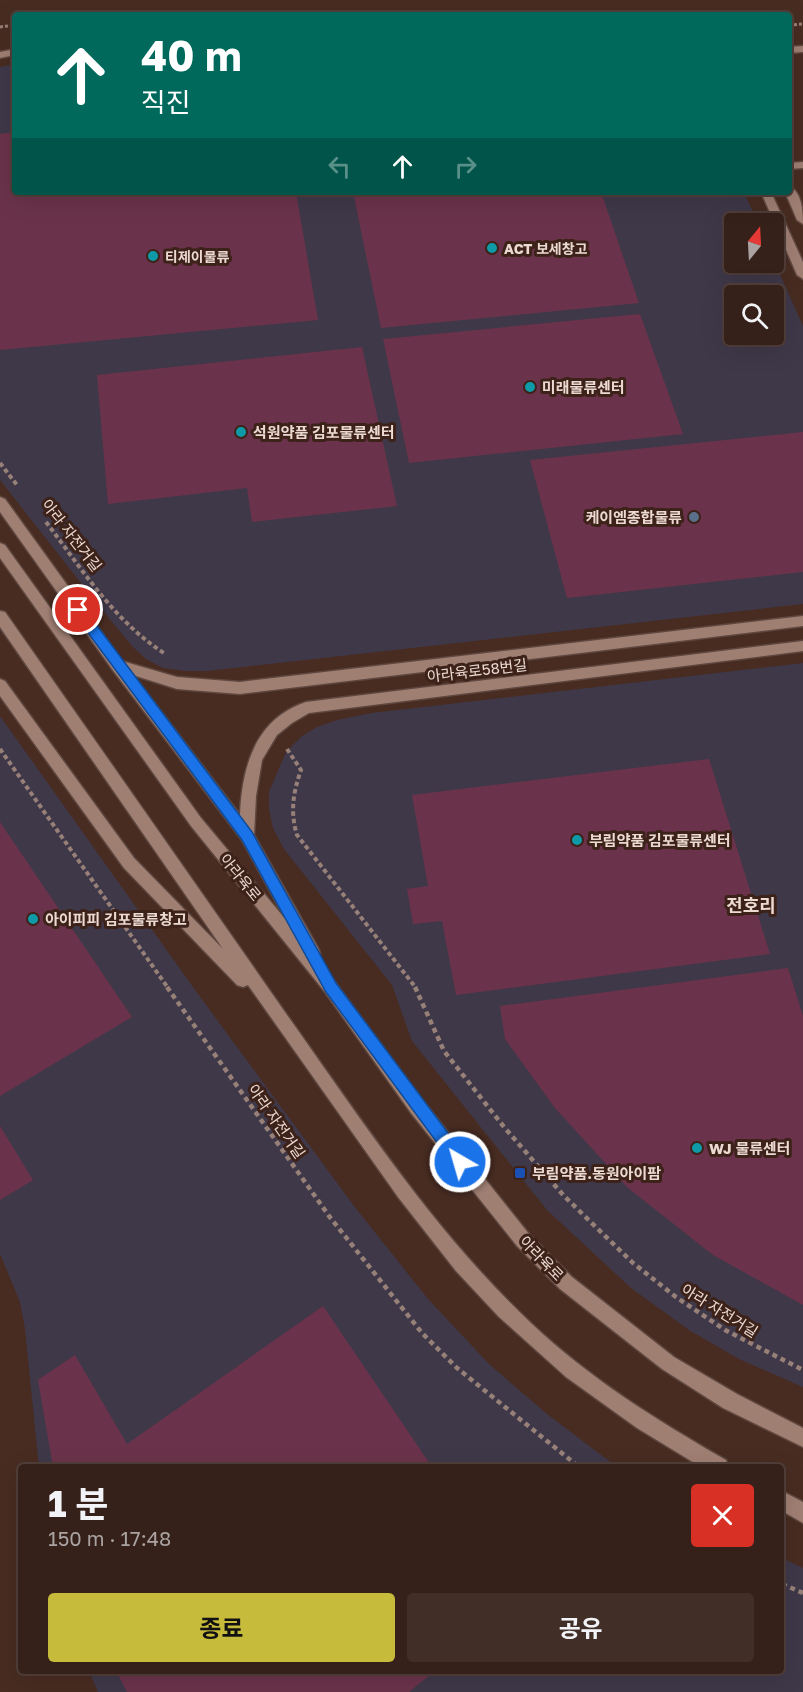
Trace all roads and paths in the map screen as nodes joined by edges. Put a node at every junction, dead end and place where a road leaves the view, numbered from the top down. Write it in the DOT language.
graph roads {
  1 [pos="767,195"];
  2 [pos="792,195"];
  3 [pos="803,219"];
  4 [pos="803,275"];
  5 [pos="0,464"];
  6 [pos="19,488"];
  7 [pos="0,502"];
  8 [pos="41,515"];
  9 [pos="0,548"];
  10 [pos="0,616"];
  11 [pos="803,621"];
  12 [pos="803,646"];
  13 [pos="169,656"];
  14 [pos="117,665"];
  15 [pos="0,685"];
  16 [pos="0,749"];
  17 [pos="301,770"];
  18 [pos="247,836"];
  19 [pos="331,987"];
  20 [pos="275,1012"];
  21 [pos="803,1370"];
  22 [pos="803,1438"];
  23 [pos="575,1464"];
  24 [pos="714,1464"];
  25 [pos="784,1502"];
  26 [pos="803,1512"];
  27 [pos="784,1585"];
  28 [pos="803,1593"];
  1 -- 4 [label="street"];
  2 -- 3 [label="street"];
  5 -- 6 [label="path"];
  7 -- 14 [label="street"];
  8 -- 13 [label="path, 아라 자전거길"];
  9 -- 19 [label="street, 아라육로"];
  10 -- 20 [label="street"];
  11 -- 14 [label="street"];
  12 -- 18 [label="street, 아라육로58번길"];
  14 -- 18 [label="street"];
  15 -- 20 [label="street"];
  16 -- 23 [label="path, 아라 자전거길"];
  17 -- 21 [label="path, 아라 자전거길"];
  18 -- 19 [label="street"];
  19 -- 22 [label="street, 아라육로"];
  20 -- 24 [label="street"];
  25 -- 26 [label="street"];
  27 -- 28 [label="path"];
}
